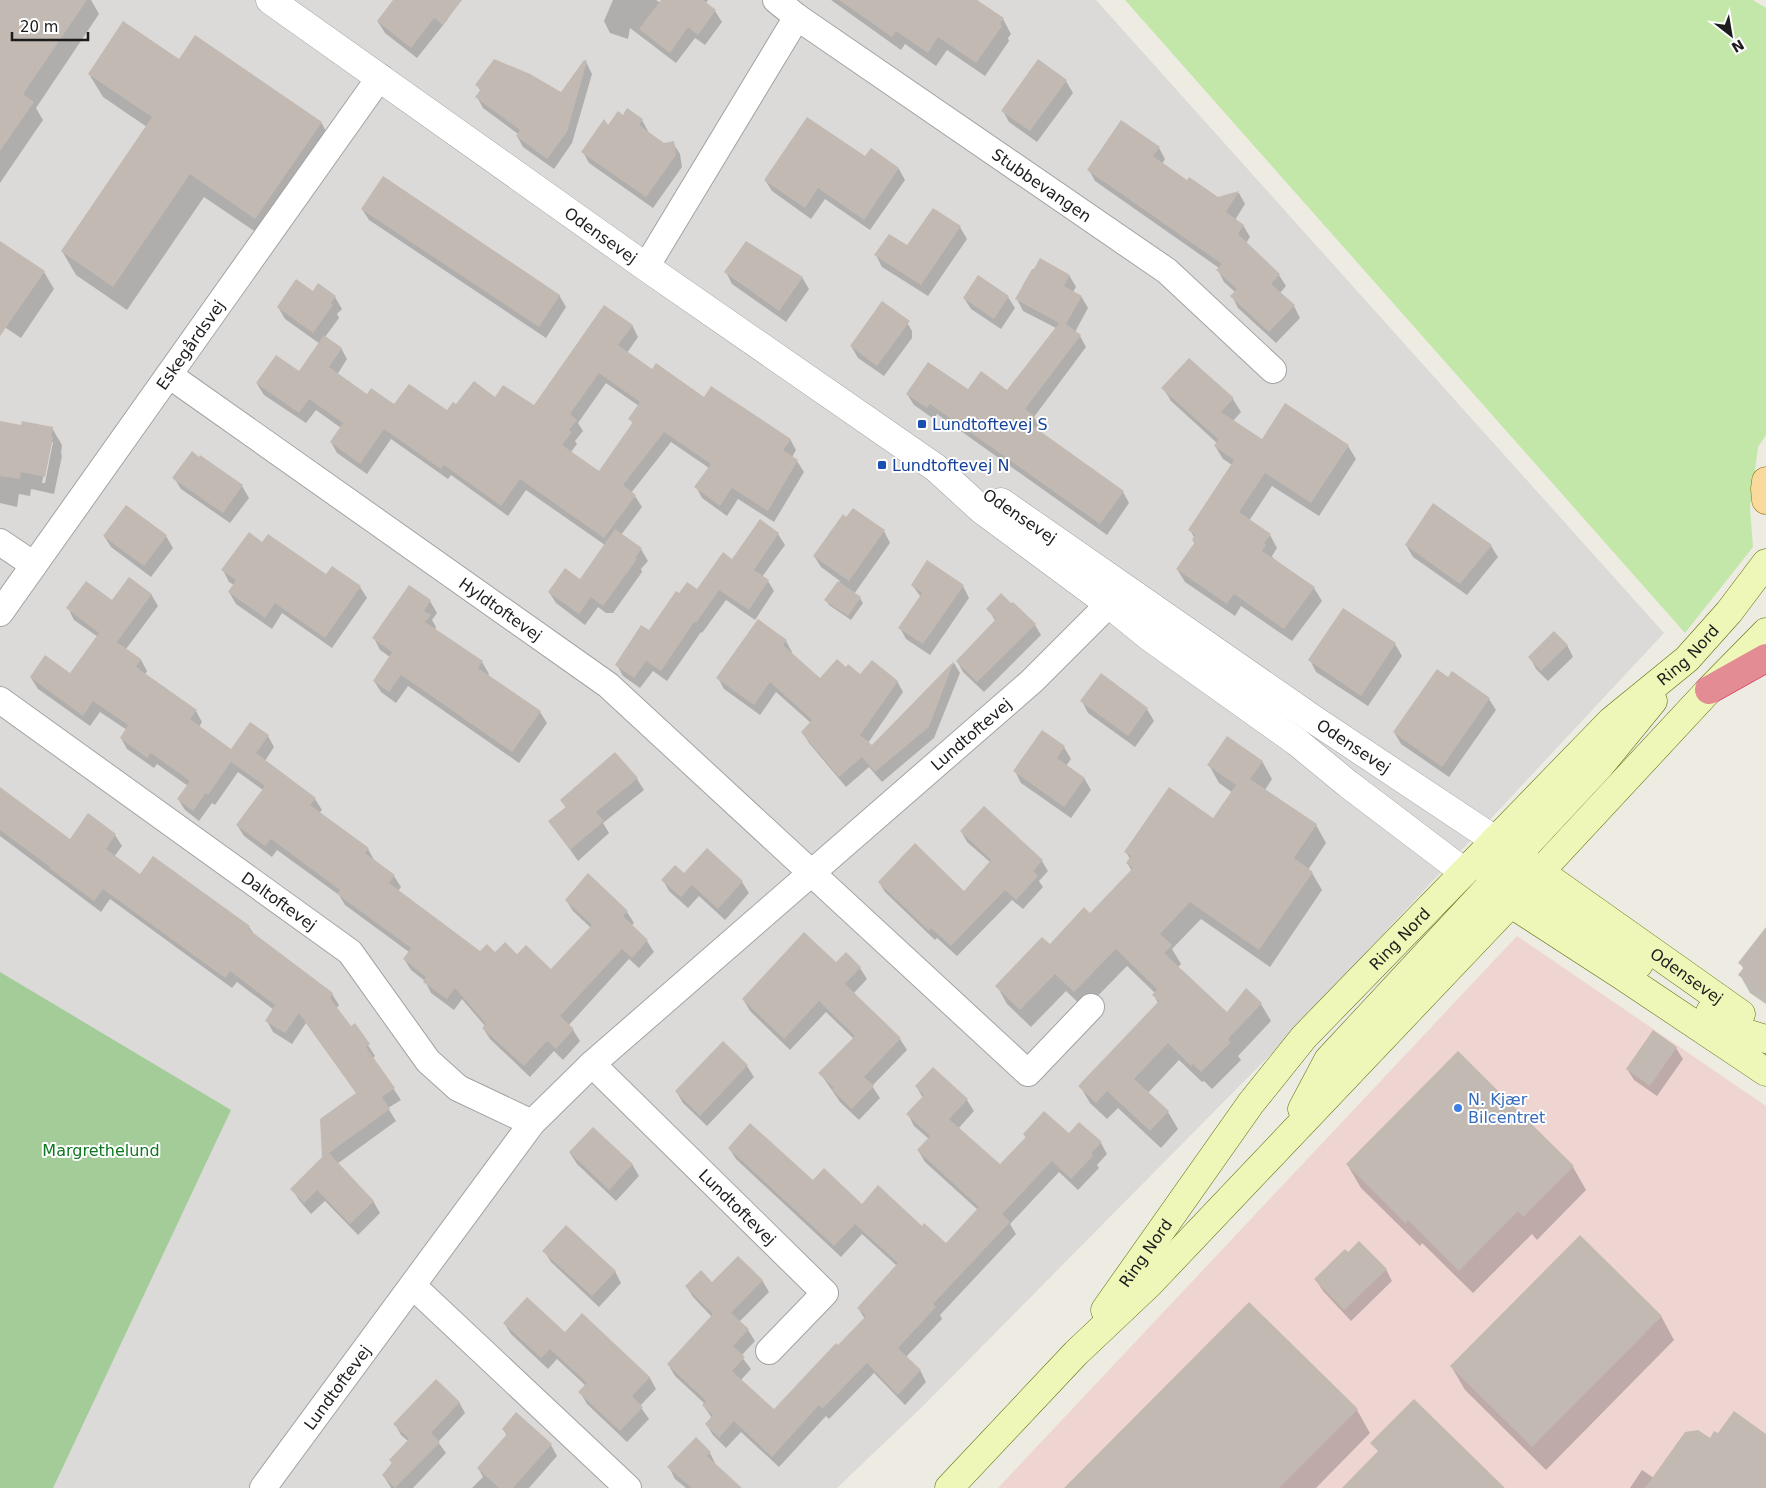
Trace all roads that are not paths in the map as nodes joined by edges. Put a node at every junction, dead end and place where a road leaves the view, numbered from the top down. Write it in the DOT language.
graph roads {
  1 [pos="270,0"];
  2 [pos="776,0"];
  3 [pos="797,17"];
  4 [pos="380,77"];
  5 [pos="646,267"];
  6 [pos="1273,370"];
  7 [pos="169,375"];
  8 [pos="1766,482"];
  9 [pos="1766,500"];
  10 [pos="0,542"];
  11 [pos="1766,563"];
  12 [pos="34,565"];
  13 [pos="1116,596"];
  14 [pos="0,613"];
  15 [pos="1766,632"];
  16 [pos="1766,658"];
  17 [pos="1709,690"];
  18 [pos="0,700"];
  19 [pos="811,872"];
  20 [pos="1502,872"];
  21 [pos="1091,1007"];
  22 [pos="1766,1032"];
  23 [pos="1766,1039"];
  24 [pos="592,1064"];
  25 [pos="1766,1072"];
  26 [pos="532,1123"];
  27 [pos="413,1286"];
  28 [pos="768,1351"];
  29 [pos="1076,1353"];
  30 [pos="263,1488"];
  31 [pos="628,1488"];
  32 [pos="949,1488"];
  1 -- 4 [label="street, Odensevej"];
  2 -- 3 [label="street, Stubbevangen"];
  3 -- 5 [label="street"];
  3 -- 6 [label="street, Stubbevangen"];
  4 -- 5 [label="street, Odensevej"];
  4 -- 7 [label="street, Eskegårdsvej"];
  5 -- 13 [label="street, Odensevej"];
  7 -- 12 [label="street, Eskegårdsvej"];
  7 -- 19 [label="street, Hyldtoftevej"];
  8 -- 9 [label="main road"];
  10 -- 12 [label="street"];
  11 -- 20 [label="main road, Ring Nord"];
  12 -- 14 [label="street, Eskegårdsvej"];
  13 -- 19 [label="street, Lundtoftevej"];
  13 -- 20 [label="street, Odensevej"];
  13 -- 20 [label="street, Odensevej"];
  15 -- 17 [label="main road, Ring Nord"];
  16 -- 17 [label="highway"];
  17 -- 20 [label="main road, Ring Nord"];
  18 -- 26 [label="street, Daltoftevej"];
  19 -- 21 [label="street"];
  19 -- 24 [label="street, Lundtoftevej"];
  20 -- 22 [label="main road, Odensevej"];
  20 -- 23 [label="main road"];
  20 -- 25 [label="main road, Odensevej"];
  20 -- 29 [label="main road, Ring Nord"];
  20 -- 29 [label="main road, Ring Nord"];
  24 -- 26 [label="street, Lundtoftevej"];
  24 -- 28 [label="street, Lundtoftevej"];
  26 -- 27 [label="street, Lundtoftevej"];
  27 -- 30 [label="street, Lundtoftevej"];
  27 -- 31 [label="street"];
  29 -- 32 [label="main road, Ring Nord"];
}
